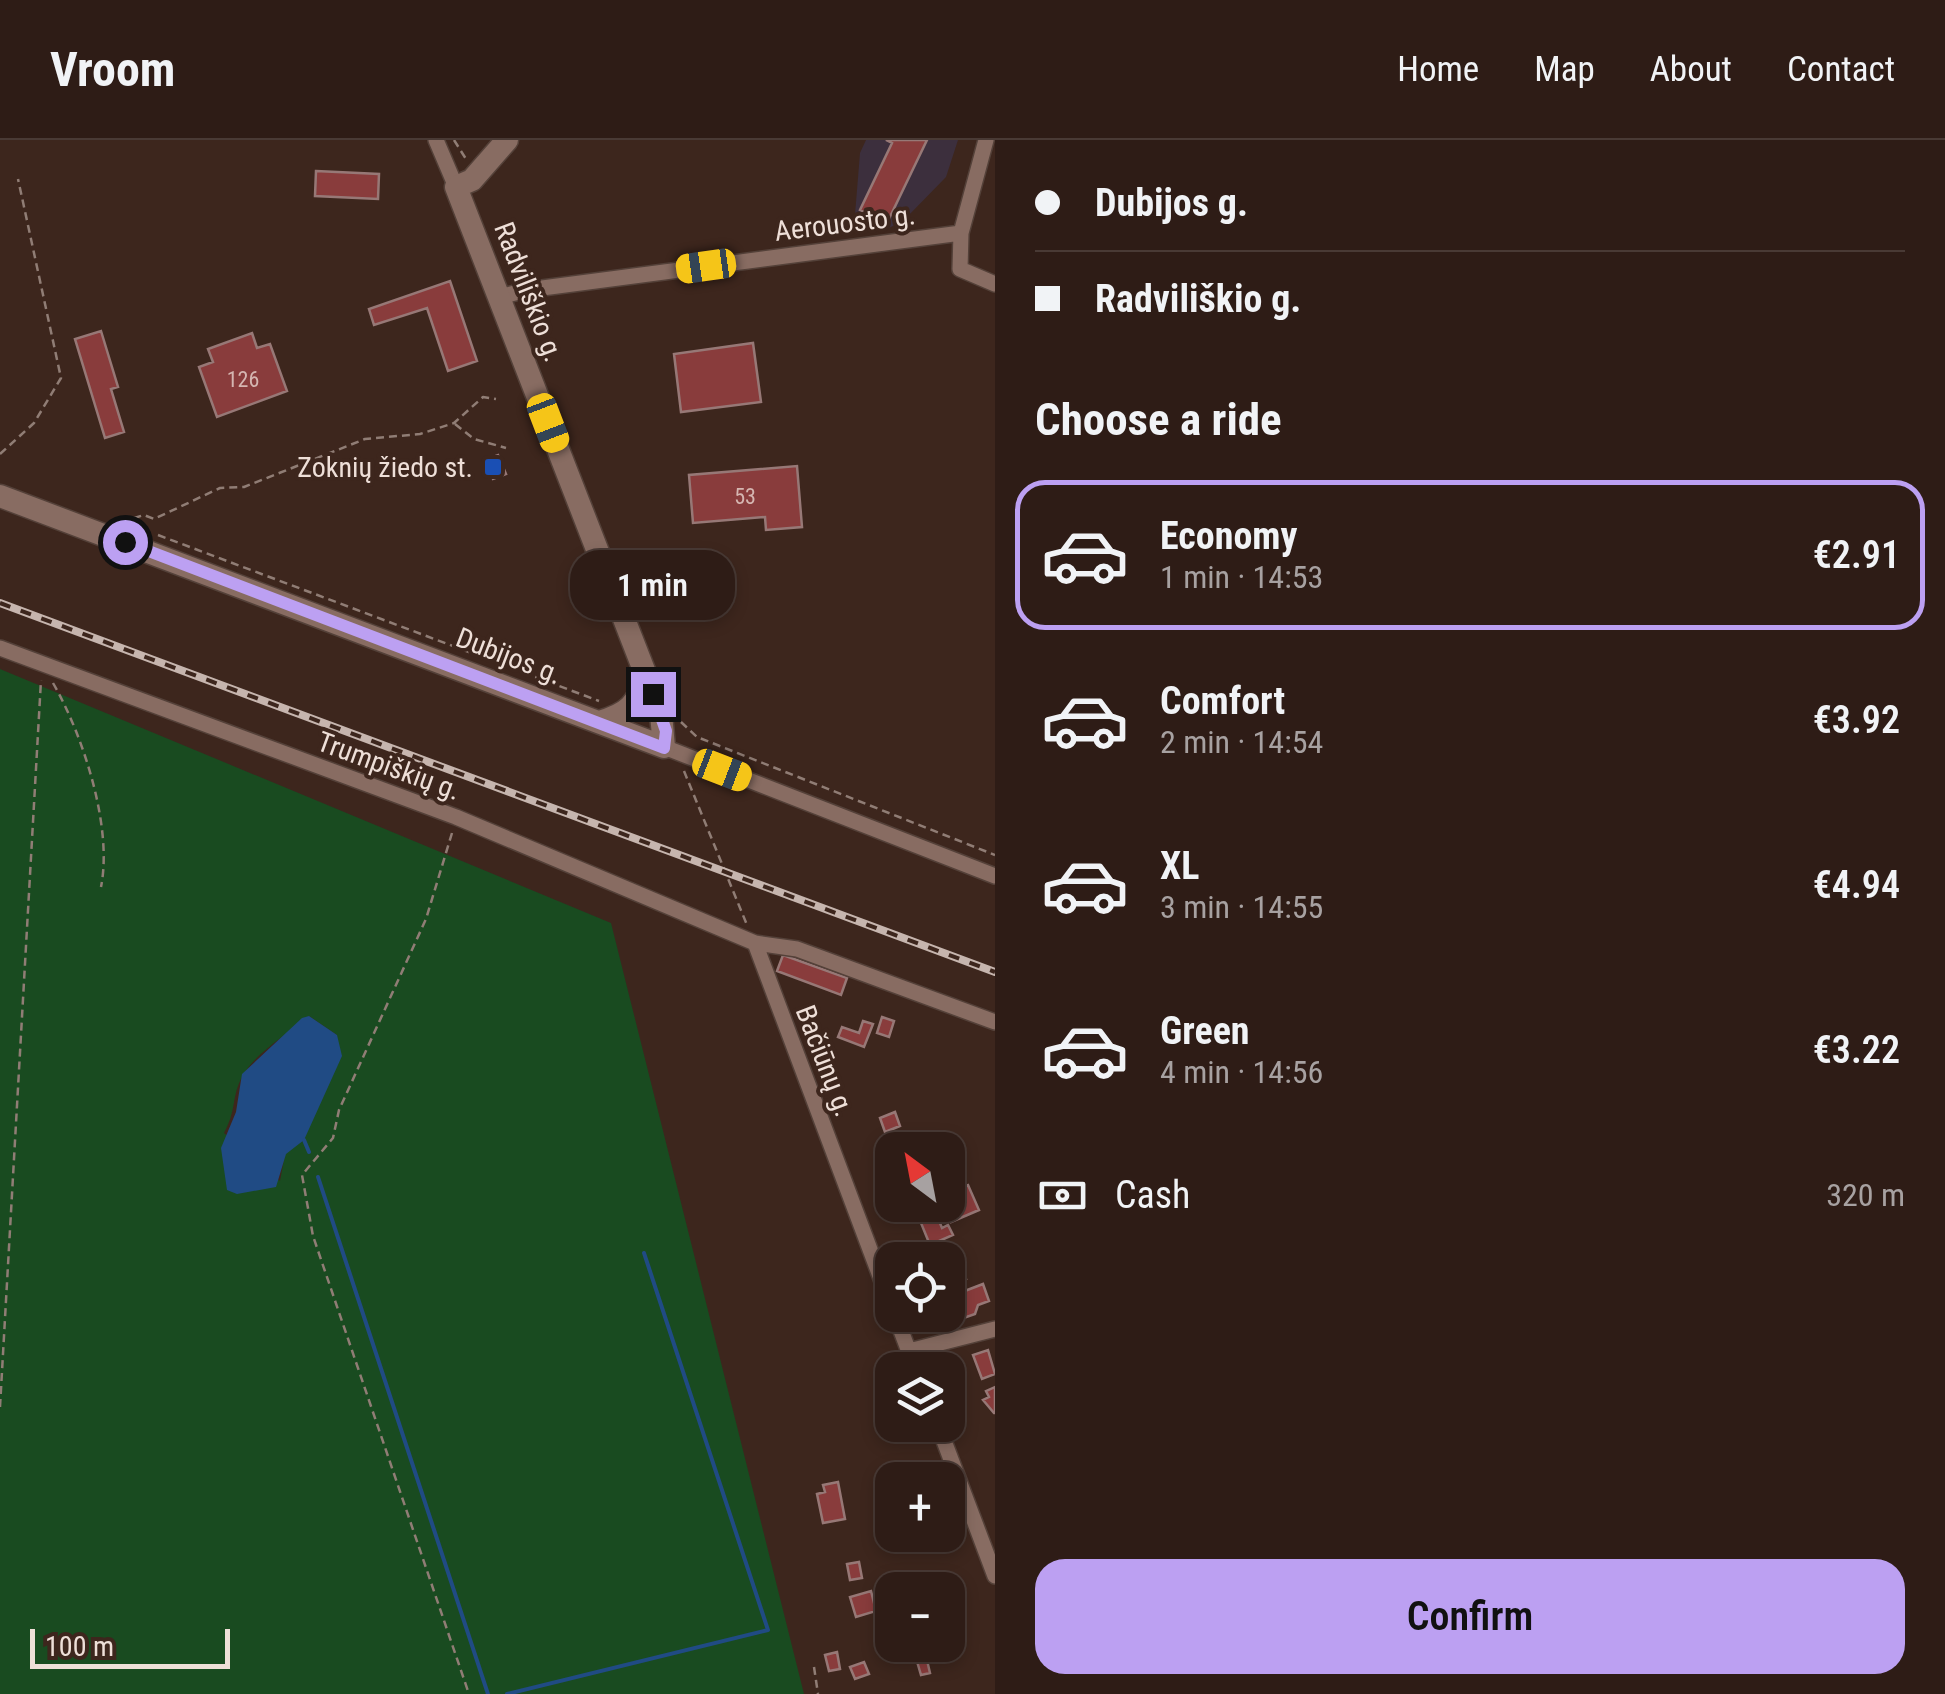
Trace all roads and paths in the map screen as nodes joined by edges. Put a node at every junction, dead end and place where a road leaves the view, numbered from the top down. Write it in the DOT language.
graph roads {
  1 [pos="436,140"];
  2 [pos="454,140"];
  3 [pos="507,140"];
  4 [pos="986,140"];
  5 [pos="18,179"];
  6 [pos="464,184"];
  7 [pos="962,233"];
  8 [pos="995,284"];
  9 [pos="499,298"];
  10 [pos="496,399"];
  11 [pos="454,423"];
  12 [pos="506,448"];
  13 [pos="0,454"];
  14 [pos="0,496"];
  15 [pos="136,528"];
  16 [pos="153,534"];
  17 [pos="0,648"];
  18 [pos="42,664"];
  19 [pos="646,675"];
  20 [pos="627,712"];
  21 [pos="661,714"];
  22 [pos="599,722"];
  23 [pos="697,738"];
  24 [pos="664,748"];
  25 [pos="688,757"];
  26 [pos="456,817"];
  27 [pos="995,854"];
  28 [pos="995,876"];
  29 [pos="100,887"];
  30 [pos="755,943"];
  31 [pos="995,1022"];
  32 [pos="875,1262"];
  33 [pos="995,1329"];
  34 [pos="902,1332"];
  35 [pos="909,1352"];
  36 [pos="0,1407"];
  37 [pos="944,1442"];
  38 [pos="995,1576"];
  39 [pos="814,1667"];
  40 [pos="469,1694"];
  41 [pos="818,1694"];
  1 -- 6 [label="street, Radviliškio g."];
  2 -- 6 [label="path"];
  3 -- 6 [label="main road"];
  4 -- 7 [label="street"];
  5 -- 13 [label="path"];
  6 -- 9 [label="main road, Radviliškio g."];
  7 -- 8 [label="street"];
  7 -- 9 [label="street, Aerouosto g."];
  9 -- 19 [label="main road, Radviliškio g."];
  10 -- 11 [label="path"];
  11 -- 12 [label="path"];
  11 -- 15 [label="path"];
  14 -- 22 [label="main road, Dubijos g."];
  16 -- 20 [label="path"];
  17 -- 18 [label="street, Trumpiškių g."];
  18 -- 26 [label="street, Trumpiškių g."];
  18 -- 29 [label="path"];
  18 -- 36 [label="path"];
  19 -- 20 [label="main road"];
  19 -- 21 [label="main road, Radviliškio g."];
  20 -- 22 [label="main road"];
  21 -- 23 [label="path"];
  21 -- 24 [label="main road, Radviliškio g."];
  22 -- 24 [label="main road, Dubijos g."];
  23 -- 25 [label="path"];
  23 -- 27 [label="path"];
  24 -- 25 [label="street, Dubijos g."];
  25 -- 28 [label="street, Dubijos g."];
  25 -- 30 [label="path"];
  26 -- 30 [label="street, Trumpiškių g."];
  26 -- 40 [label="path"];
  30 -- 31 [label="street, Trumpiškių g."];
  30 -- 32 [label="street, Bačiūnų g."];
  33 -- 35 [label="street"];
  34 -- 35 [label="street, Bačiūnų g."];
  37 -- 38 [label="street"];
  39 -- 41 [label="path"];
}
